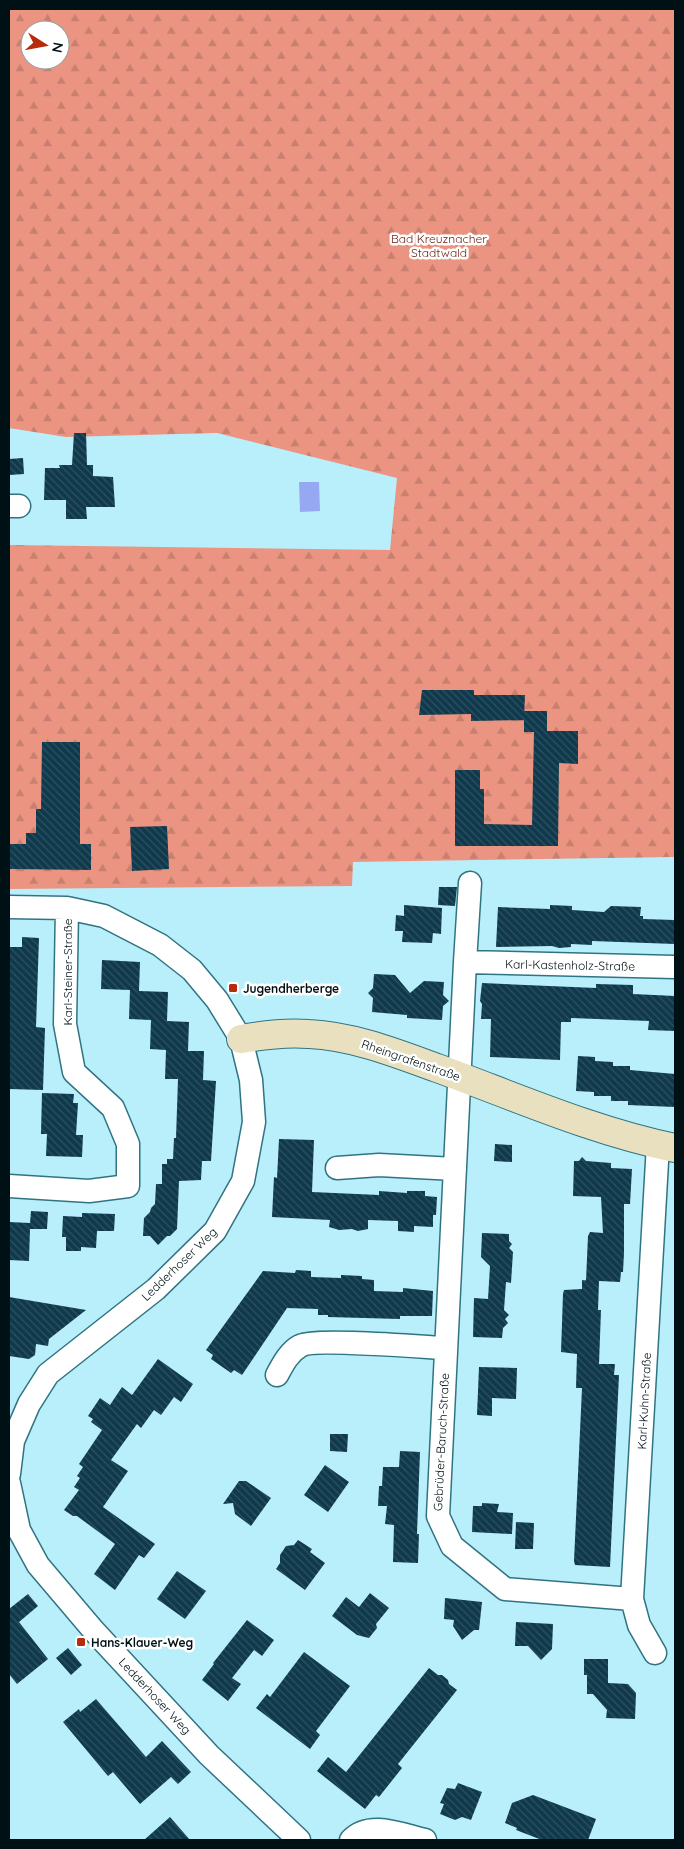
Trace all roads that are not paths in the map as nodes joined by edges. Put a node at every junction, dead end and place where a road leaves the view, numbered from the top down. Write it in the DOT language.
graph roads {
  1 [pos="470,883"];
  2 [pos="9,907"];
  3 [pos="67,908"];
  4 [pos="465,962"];
  5 [pos="675,967"];
  6 [pos="241,1039"];
  7 [pos="460,1077"];
  8 [pos="667,1146"];
  9 [pos="337,1168"];
  10 [pos="455,1169"];
  11 [pos="9,1186"];
  12 [pos="445,1348"];
  13 [pos="277,1375"];
  14 [pos="9,1474"];
  15 [pos="9,1483"];
  16 [pos="14,1528"];
  17 [pos="632,1598"];
  18 [pos="655,1653"];
  19 [pos="299,1840"];
  20 [pos="351,1840"];
  21 [pos="425,1840"];
  1 -- 4 [label="street"];
  2 -- 3 [label="street"];
  3 -- 6 [label="street"];
  3 -- 11 [label="street, Karl-Steiner-Straße"];
  4 -- 5 [label="street, Karl-Kastenholz-Straße"];
  4 -- 7 [label="street"];
  6 -- 7 [label="street, Rheingrafenstraße"];
  6 -- 14 [label="street, Ledderhoser Weg"];
  7 -- 8 [label="street, Rheingrafenstraße"];
  7 -- 10 [label="street, Gebrüder-Baruch-Straße"];
  8 -- 17 [label="street, Karl-Kuhn-Straße"];
  9 -- 10 [label="street"];
  10 -- 12 [label="street, Gebrüder-Baruch-Straße"];
  12 -- 13 [label="street"];
  12 -- 17 [label="street, Gebrüder-Baruch-Straße"];
  15 -- 16 [label="street, Ledderhoser Weg"];
  16 -- 19 [label="street, Ledderhoser Weg"];
  17 -- 18 [label="street, Karl-Kuhn-Straße"];
  20 -- 21 [label="street"];
}
